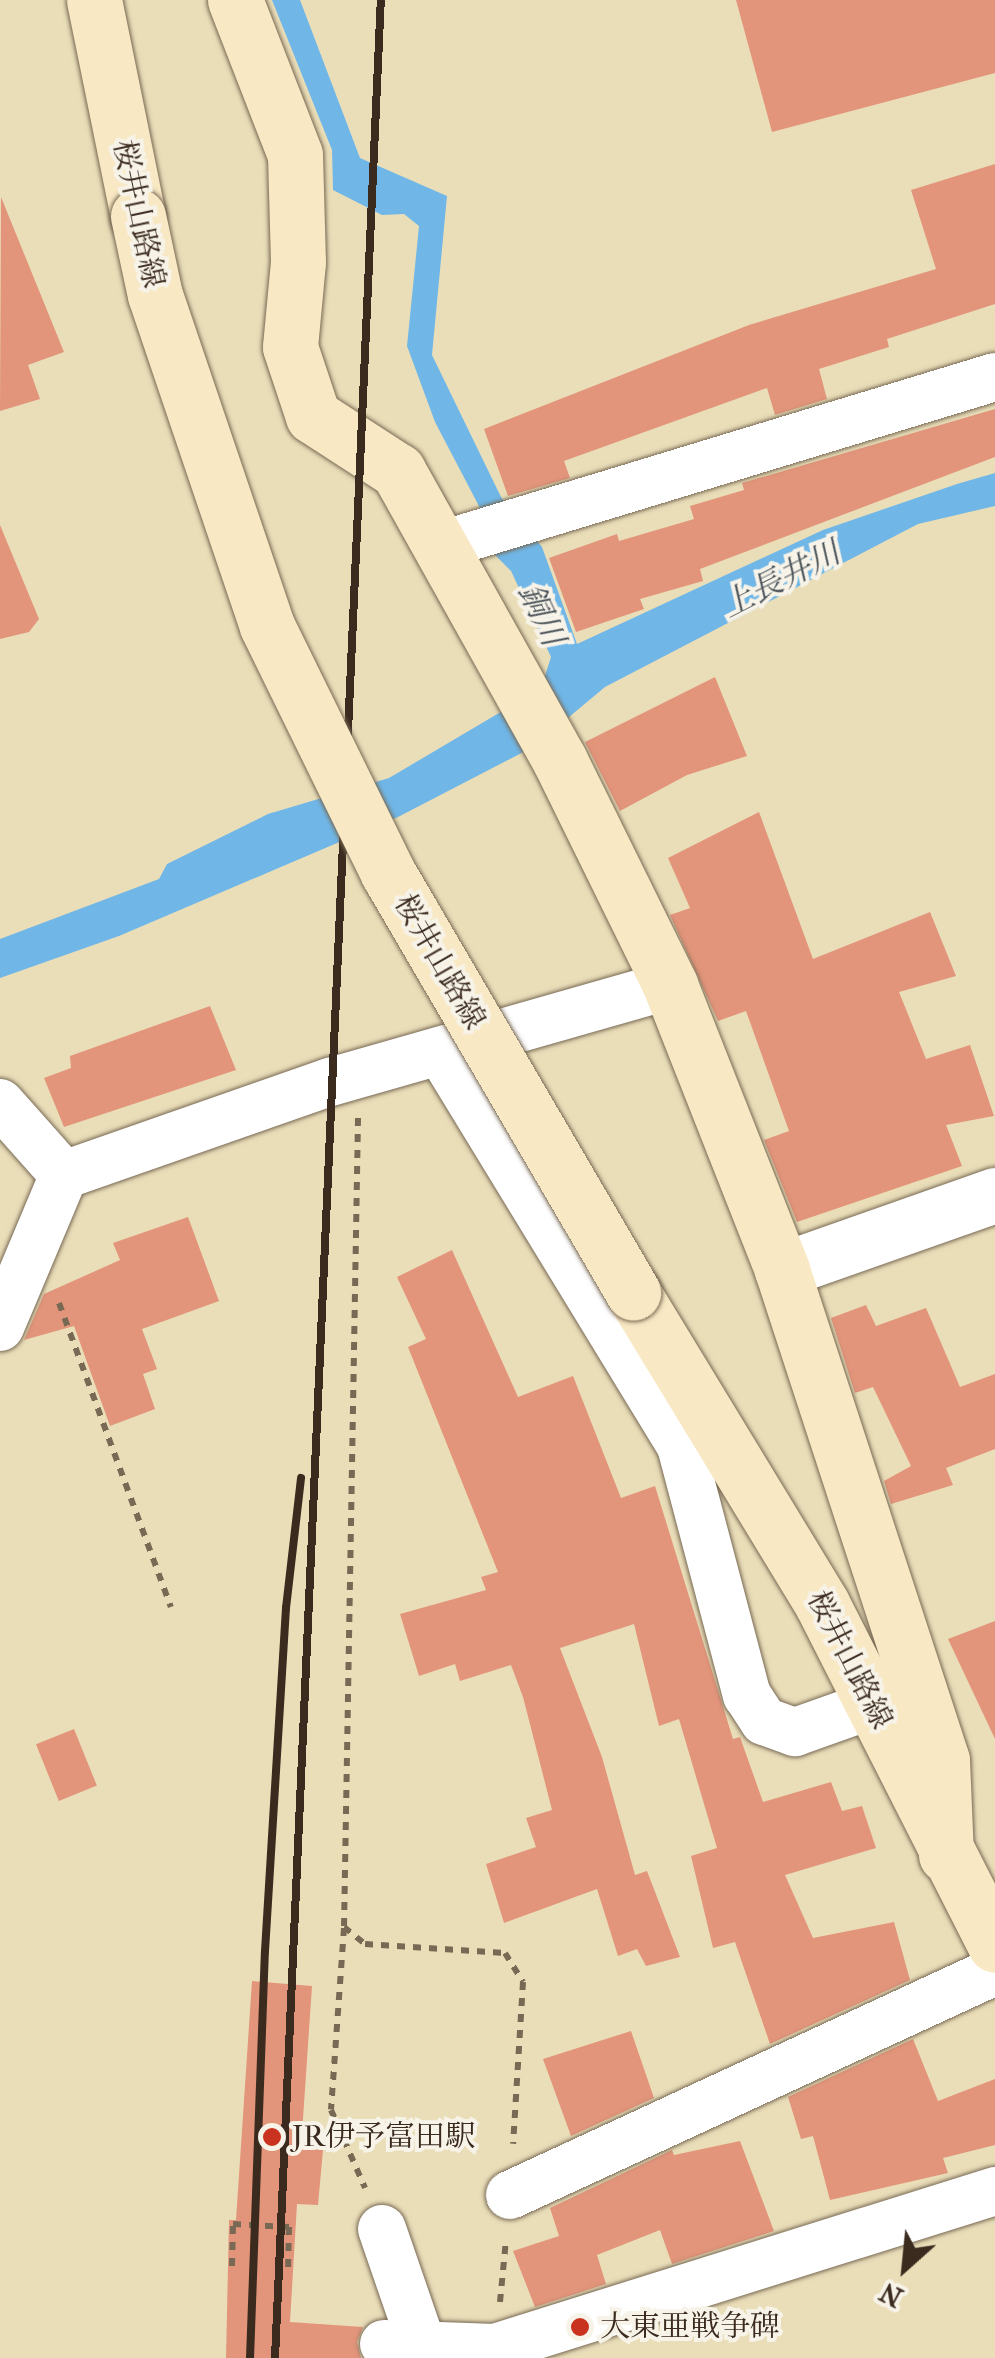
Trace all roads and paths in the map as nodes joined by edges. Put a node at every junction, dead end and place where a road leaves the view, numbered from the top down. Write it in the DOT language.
graph roads {
  1 [pos="94,0"];
  2 [pos="235,0"];
  3 [pos="995,377"];
  4 [pos="439,546"];
  5 [pos="670,985"];
  6 [pos="440,1050"];
  7 [pos="359,1074"];
  8 [pos="0,1103"];
  9 [pos="64,1176"];
  10 [pos="995,1195"];
  11 [pos="36,1241"];
  12 [pos="782,1270"];
  13 [pos="0,1327"];
  14 [pos="170,1607"];
  15 [pos="871,1705"];
  16 [pos="946,1855"];
  17 [pos="344,1927"];
  18 [pos="995,1945"];
  19 [pos="995,1971"];
  20 [pos="995,2191"];
  21 [pos="511,2192"];
  22 [pos="382,2228"];
  23 [pos="232,2266"];
  24 [pos="288,2271"];
  25 [pos="495,2348"];
  26 [pos="405,2349"];
  1 -- 15 [label="main road, 桜井山路線, bridge"];
  2 -- 4 [label="main road, 桜井山路線"];
  3 -- 4 [label="street"];
  4 -- 5 [label="main road, 桜井山路線"];
  5 -- 6 [label="street"];
  5 -- 12 [label="main road, 桜井山路線"];
  6 -- 7 [label="street"];
  6 -- 15 [label="street"];
  7 -- 9 [label="street"];
  7 -- 17 [label="path"];
  8 -- 9 [label="street"];
  9 -- 11 [label="street"];
  10 -- 12 [label="street"];
  11 -- 13 [label="street"];
  11 -- 14 [label="path"];
  12 -- 16 [label="main road, 桜井山路線"];
  15 -- 16 [label="main road, 桜井山路線"];
  16 -- 18 [label="main road, 桜井山路線"];
  17 -- 21 [label="path"];
  17 -- 22 [label="path"];
  19 -- 21 [label="street"];
  20 -- 25 [label="street"];
  21 -- 25 [label="path"];
  22 -- 26 [label="street"];
  23 -- 24 [label="path"];
  25 -- 26 [label="street"];
}
